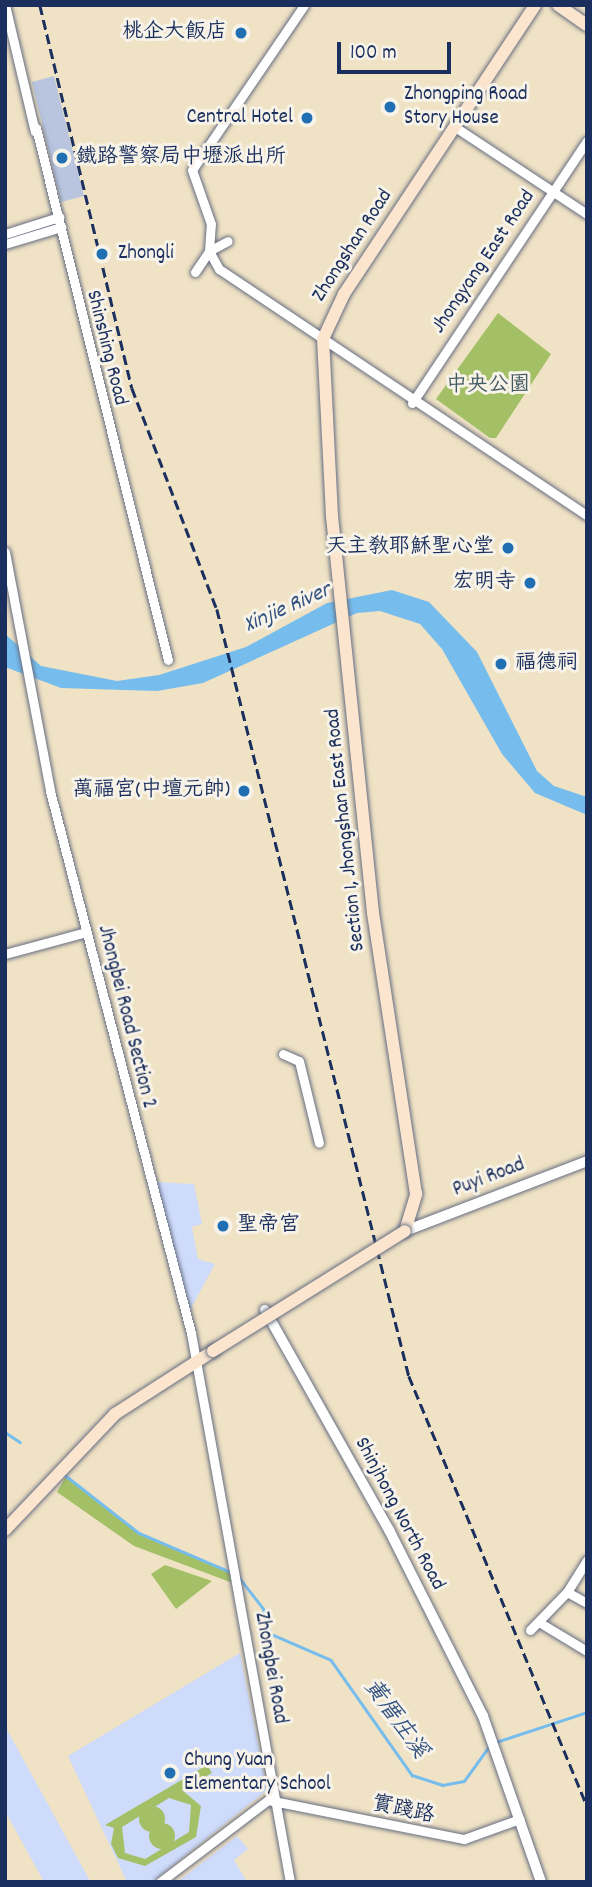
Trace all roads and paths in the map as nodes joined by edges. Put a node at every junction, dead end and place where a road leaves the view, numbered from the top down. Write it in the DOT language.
graph roads {
  1 [pos="5,5"];
  2 [pos="304,5"];
  3 [pos="535,5"];
  4 [pos="558,5"];
  5 [pos="587,24"];
  6 [pos="455,127"];
  7 [pos="587,141"];
  8 [pos="553,191"];
  9 [pos="587,214"];
  10 [pos="58,221"];
  11 [pos="5,234"];
  12 [pos="228,241"];
  13 [pos="5,244"];
  14 [pos="209,251"];
  15 [pos="195,272"];
  16 [pos="323,339"];
  17 [pos="412,403"];
  18 [pos="587,516"];
  19 [pos="5,552"];
  20 [pos="338,587"];
  21 [pos="168,660"];
  22 [pos="86,932"];
  23 [pos="5,954"];
  24 [pos="283,1054"];
  25 [pos="319,1143"];
  26 [pos="587,1161"];
  27 [pos="405,1231"];
  28 [pos="265,1310"];
  29 [pos="195,1361"];
  30 [pos="5,1530"];
  31 [pos="587,1560"];
  32 [pos="568,1592"];
  33 [pos="587,1603"];
  34 [pos="542,1624"];
  35 [pos="530,1630"];
  36 [pos="587,1651"];
  37 [pos="276,1806"];
  38 [pos="520,1818"];
  39 [pos="160,1882"];
  40 [pos="290,1882"];
  41 [pos="541,1882"];
  1 -- 10 [label="street, Shinshing Road"];
  2 -- 14 [label="street"];
  3 -- 6 [label="main road, Zhongshan Road"];
  4 -- 5 [label="main road"];
  6 -- 8 [label="street"];
  6 -- 16 [label="main road, Zhongshan Road"];
  7 -- 8 [label="street, Jhongyang East Road"];
  8 -- 9 [label="street"];
  8 -- 17 [label="street, Jhongyang East Road"];
  10 -- 11 [label="street"];
  10 -- 13 [label="street"];
  10 -- 21 [label="street, Shinshing Road"];
  12 -- 14 [label="street"];
  14 -- 15 [label="street"];
  14 -- 16 [label="street"];
  16 -- 17 [label="street"];
  16 -- 20 [label="main road, Zhongshan Road"];
  17 -- 18 [label="street"];
  19 -- 22 [label="street, Jhongbei Road Section 2"];
  20 -- 27 [label="main road, Section 1, Jhongshan East Road"];
  22 -- 23 [label="street"];
  22 -- 29 [label="street, Jhongbei Road Section 2"];
  24 -- 25 [label="street"];
  26 -- 27 [label="street, Puyi Road"];
  27 -- 29 [label="main road, bridge"];
  28 -- 38 [label="street, Shinjhong North Road"];
  29 -- 30 [label="main road"];
  29 -- 37 [label="street, Zhongbei Road"];
  31 -- 32 [label="street"];
  32 -- 33 [label="street"];
  32 -- 34 [label="street"];
  34 -- 35 [label="street"];
  34 -- 36 [label="street"];
  37 -- 38 [label="street, 實踐路"];
  37 -- 39 [label="street"];
  37 -- 40 [label="street, Zhongbei Road"];
  38 -- 41 [label="street, Shinjhong North Road"];
}
